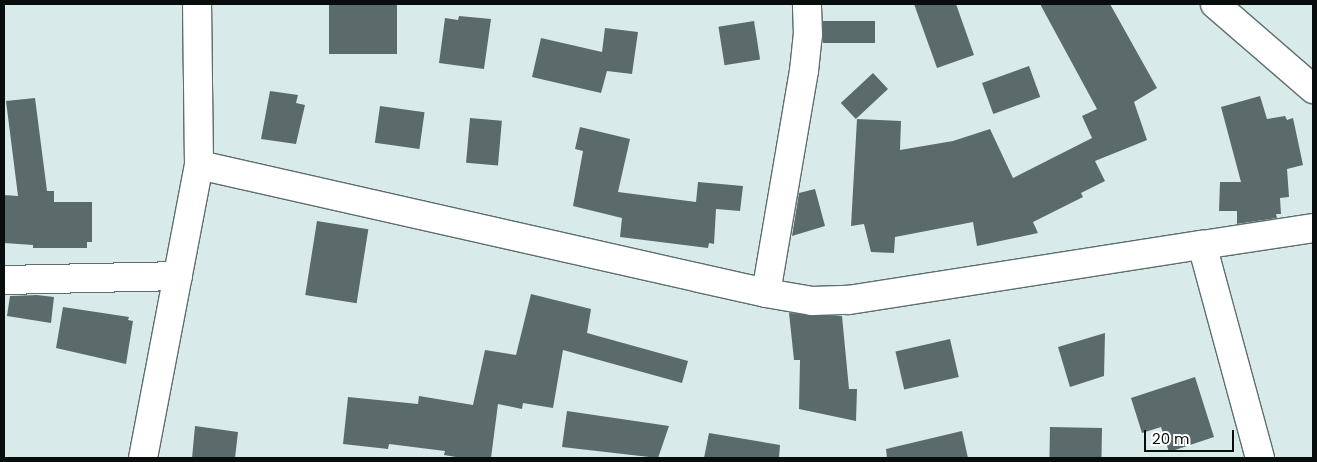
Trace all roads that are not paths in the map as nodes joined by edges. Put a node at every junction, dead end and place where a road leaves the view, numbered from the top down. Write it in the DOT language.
graph roads {
  1 [pos="197,4"];
  2 [pos="807,4"];
  3 [pos="1216,4"];
  4 [pos="1313,89"];
  5 [pos="199,165"];
  6 [pos="1313,228"];
  7 [pos="1202,245"];
  8 [pos="178,276"];
  9 [pos="4,280"];
  10 [pos="766,293"];
  11 [pos="143,458"];
  12 [pos="1260,458"];
  1 -- 5 [label="street"];
  2 -- 10 [label="street"];
  3 -- 4 [label="street"];
  5 -- 8 [label="street"];
  5 -- 10 [label="street"];
  6 -- 7 [label="street"];
  7 -- 10 [label="street"];
  7 -- 12 [label="street"];
  8 -- 9 [label="street"];
  8 -- 11 [label="street"];
}
